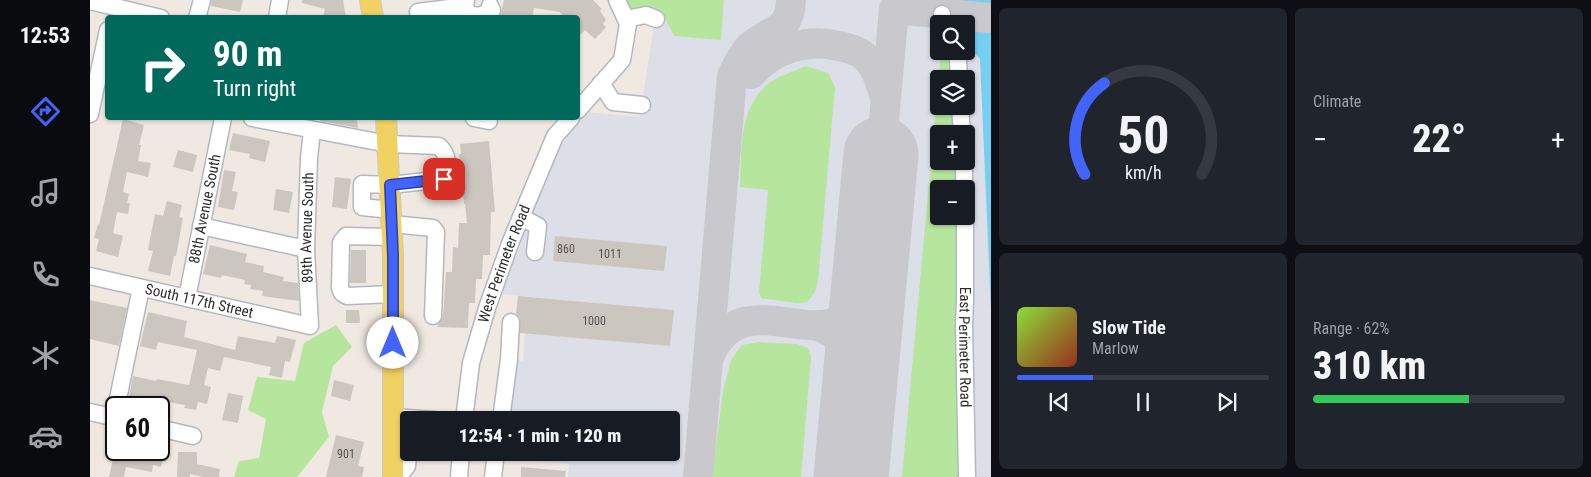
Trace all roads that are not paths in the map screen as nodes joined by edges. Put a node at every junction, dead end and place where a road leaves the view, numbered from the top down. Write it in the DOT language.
graph roads {
  1 [pos="202,0"];
  2 [pos="280,0"];
  3 [pos="370,0"];
  4 [pos="617,0"];
  5 [pos="90,2"];
  6 [pos="465,3"];
  7 [pos="490,6"];
  8 [pos="112,8"];
  9 [pos="418,10"];
  10 [pos="146,15"];
  11 [pos="198,15"];
  12 [pos="277,15"];
  13 [pos="372,15"];
  14 [pos="472,15"];
  15 [pos="485,15"];
  16 [pos="626,19"];
  17 [pos="656,19"];
  18 [pos="105,44"];
  19 [pos="602,83"];
  20 [pos="642,105"];
  21 [pos="580,108"];
  22 [pos="90,114"];
  23 [pos="223,120"];
  24 [pos="267,120"];
  25 [pos="386,120"];
  26 [pos="569,120"];
  27 [pos="306,125"];
  28 [pos="388,144"];
  29 [pos="390,185"];
  30 [pos="521,217"];
  31 [pos="391,224"];
  32 [pos="964,225"];
  33 [pos="201,226"];
  34 [pos="306,249"];
  35 [pos="535,252"];
  36 [pos="90,276"];
  37 [pos="141,288"];
  38 [pos="393,294"];
  39 [pos="186,298"];
  40 [pos="433,316"];
  41 [pos="511,322"];
  42 [pos="310,326"];
  43 [pos="119,396"];
  44 [pos="465,411"];
  45 [pos="501,411"];
  46 [pos="90,412"];
  47 [pos="105,416"];
  48 [pos="400,416"];
  49 [pos="170,431"];
  50 [pos="193,436"];
  51 [pos="400,438"];
  52 [pos="406,461"];
  53 [pos="460,461"];
  54 [pos="495,461"];
  55 [pos="393,477"];
  56 [pos="398,477"];
  57 [pos="458,477"];
  58 [pos="493,477"];
  59 [pos="967,477"];
  1 -- 11 [label="street"];
  2 -- 12 [label="street"];
  3 -- 13 [label="main road"];
  4 -- 16 [label="street"];
  5 -- 8 [label="street"];
  6 -- 9 [label="street"];
  6 -- 14 [label="street"];
  7 -- 15 [label="street"];
  8 -- 10 [label="street"];
  16 -- 17 [label="street"];
  16 -- 19 [label="street"];
  18 -- 22 [label="street"];
  19 -- 20 [label="street"];
  19 -- 21 [label="street"];
  23 -- 33 [label="street, 88th Avenue South"];
  24 -- 27 [label="street"];
  25 -- 28 [label="main road"];
  26 -- 30 [label="street, West Perimeter Road"];
  27 -- 28 [label="street"];
  27 -- 34 [label="street, 89th Avenue South"];
  28 -- 29 [label="main road"];
  28 -- 29 [label="street"];
  29 -- 31 [label="main road"];
  29 -- 31 [label="street"];
  30 -- 35 [label="street"];
  30 -- 44 [label="street, West Perimeter Road"];
  31 -- 38 [label="main road"];
  31 -- 38 [label="street"];
  31 -- 40 [label="street"];
  32 -- 59 [label="street, East Perimeter Road"];
  33 -- 34 [label="street"];
  33 -- 39 [label="street, 88th Avenue South"];
  34 -- 42 [label="street, 89th Avenue South"];
  36 -- 37 [label="street, South 117th Street"];
  37 -- 39 [label="street, South 117th Street"];
  37 -- 43 [label="street"];
  38 -- 48 [label="main road"];
  39 -- 42 [label="street, South 117th Street"];
  41 -- 45 [label="street"];
  46 -- 47 [label="street"];
  49 -- 50 [label="street"];
  51 -- 55 [label="main road"];
  52 -- 56 [label="street"];
  53 -- 57 [label="street"];
  54 -- 58 [label="street"];
}
